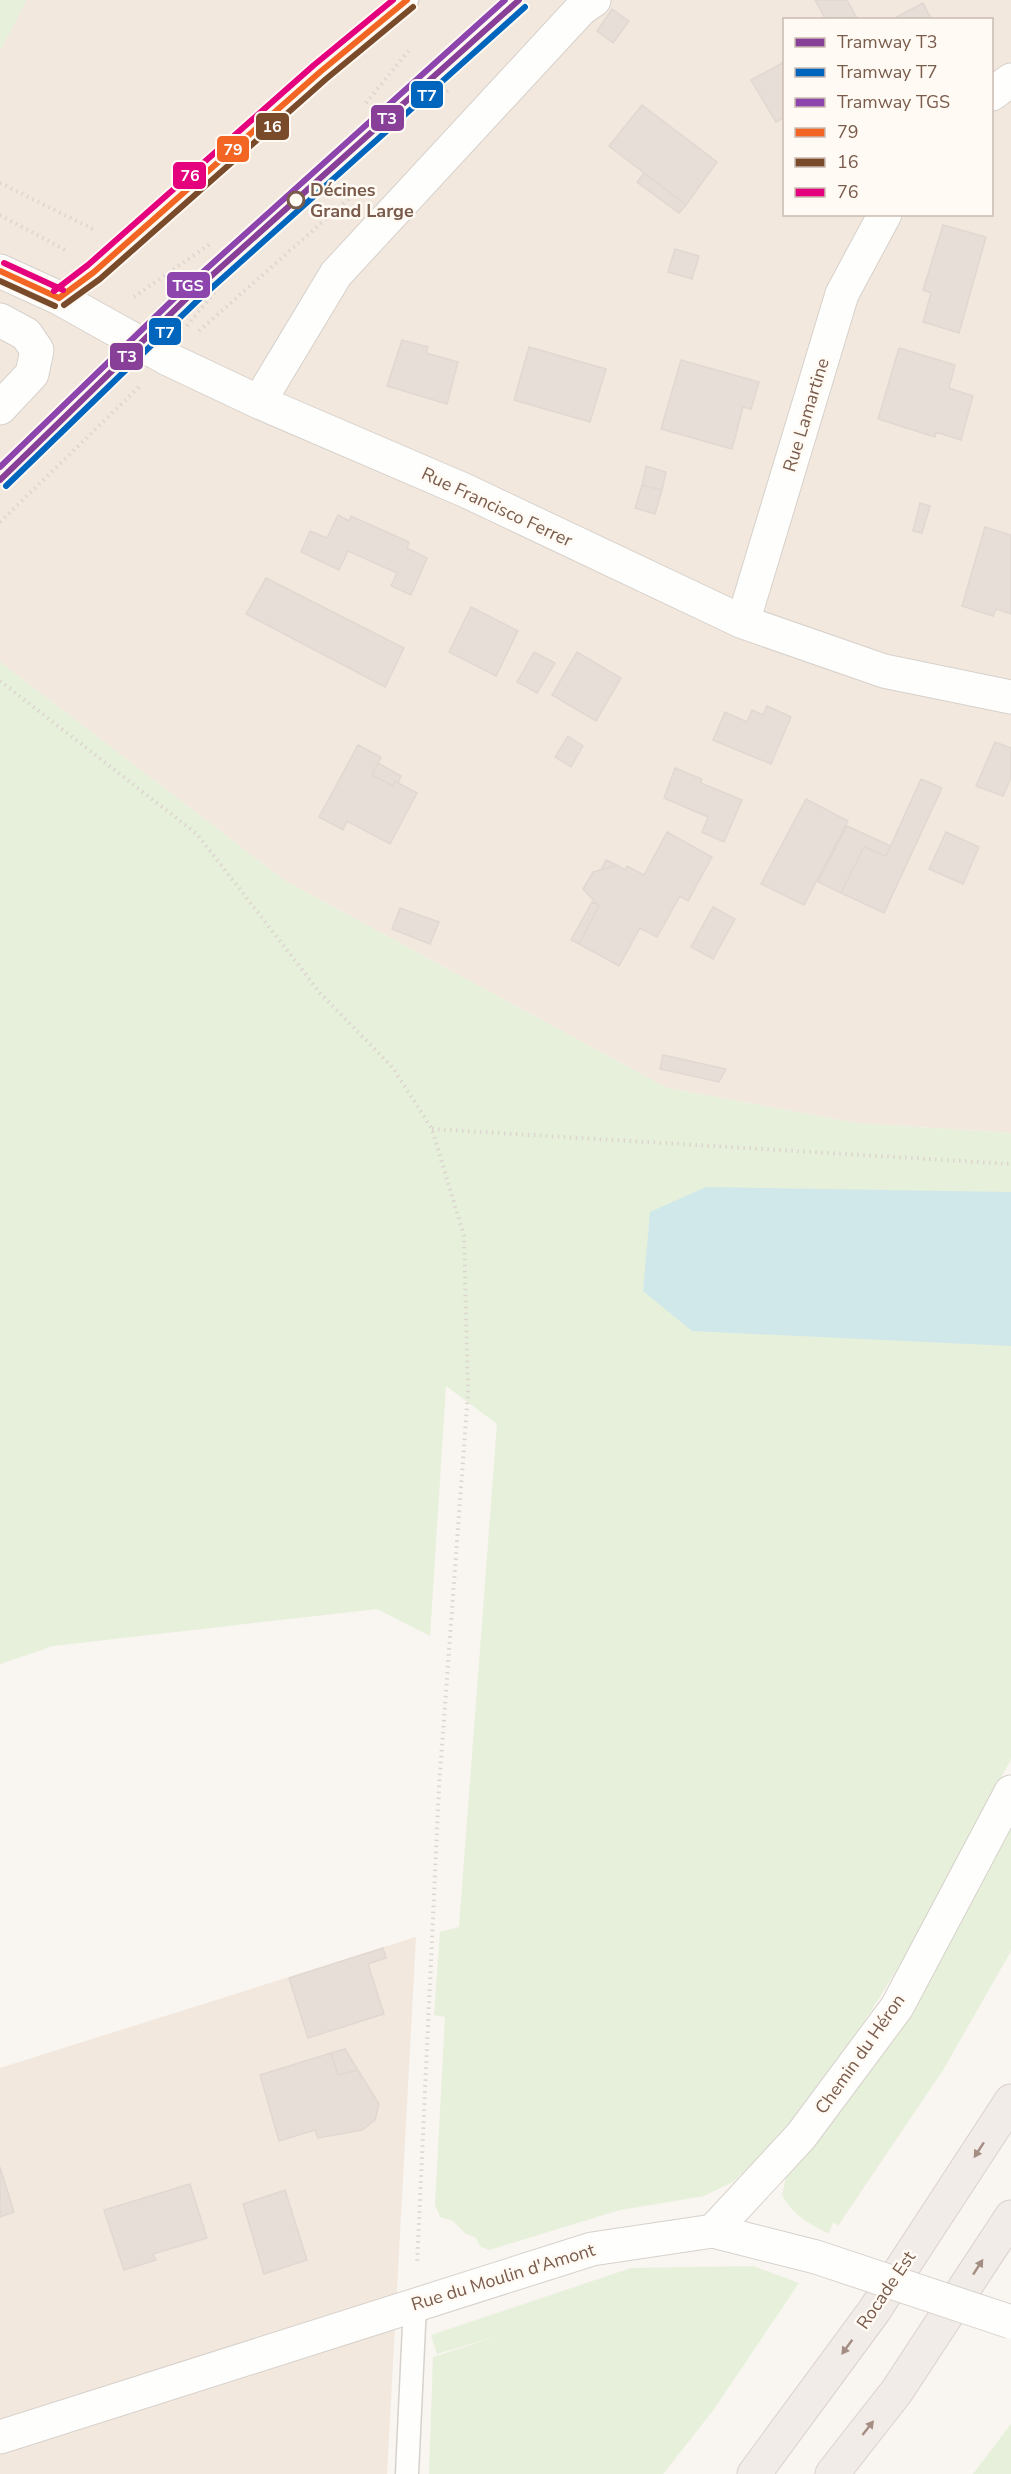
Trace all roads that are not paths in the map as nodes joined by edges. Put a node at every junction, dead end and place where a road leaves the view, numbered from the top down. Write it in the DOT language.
graph roads {
  1 [pos="407,0"];
  2 [pos="594,0"];
  3 [pos="1011,80"];
  4 [pos="993,93"];
  5 [pos="884,216"];
  6 [pos="0,271"];
  7 [pos="59,297"];
  8 [pos="0,320"];
  9 [pos="259,402"];
  10 [pos="0,408"];
  11 [pos="743,622"];
  12 [pos="1011,697"];
  13 [pos="1011,1792"];
  14 [pos="1011,2101"];
  15 [pos="1011,2217"];
  16 [pos="713,2231"];
  17 [pos="415,2304"];
  18 [pos="1011,2322"];
  19 [pos="0,2437"];
  20 [pos="407,2474"];
  21 [pos="754,2474"];
  22 [pos="832,2474"];
  1 -- 7 [label="lane"];
  2 -- 9 [label="street"];
  3 -- 4 [label="street"];
  5 -- 11 [label="street, Rue Lamartine"];
  6 -- 7 [label="street, Rue Francisco Ferrer"];
  7 -- 9 [label="street, Rue Francisco Ferrer"];
  8 -- 10 [label="street"];
  9 -- 11 [label="street, Rue Francisco Ferrer"];
  11 -- 12 [label="street, Rue Francisco Ferrer"];
  13 -- 16 [label="street, Chemin du Héron"];
  14 -- 21 [label="highway, Rocade Est, one-way"];
  22 -- 15 [label="highway, one-way"];
  16 -- 17 [label="street, Rue du Moulin d'Amont"];
  16 -- 18 [label="street, Rue du Moulin d'Amont, bridge"];
  17 -- 19 [label="street, Rue du Moulin d'Amont"];
  17 -- 20 [label="lane"];
}
